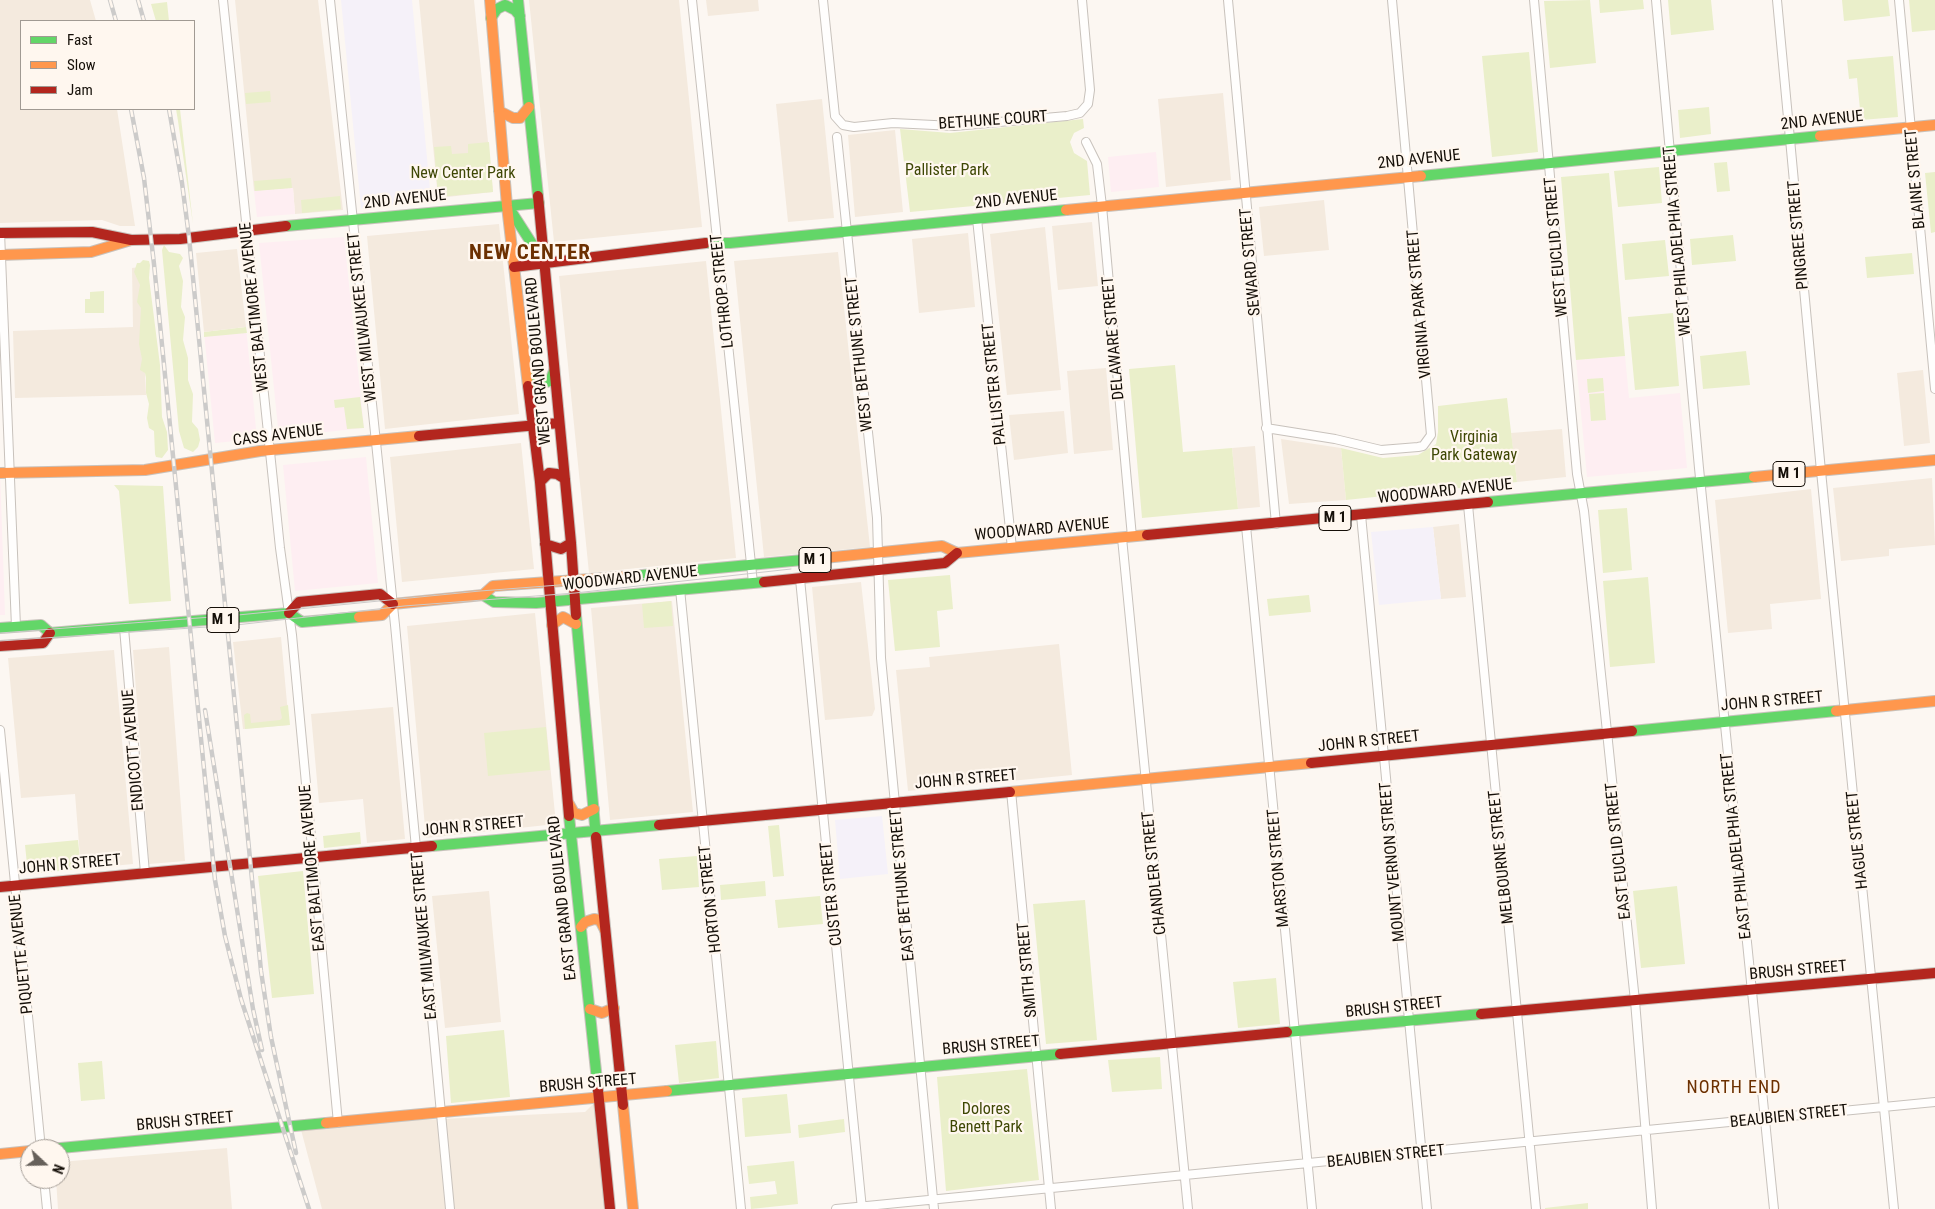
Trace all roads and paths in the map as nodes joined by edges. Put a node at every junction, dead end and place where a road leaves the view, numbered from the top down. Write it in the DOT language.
graph roads {
  1 [pos="223,0"];
  2 [pos="330,0"];
  3 [pos="490,0"];
  4 [pos="518,0"];
  5 [pos="692,0"];
  6 [pos="823,0"];
  7 [pos="1082,0"];
  8 [pos="1228,0"];
  9 [pos="1392,0"];
  10 [pos="1534,0"];
  11 [pos="1656,0"];
  12 [pos="1777,0"];
  13 [pos="1899,0"];
  14 [pos="520,16"];
  15 [pos="491,18"];
  16 [pos="529,107"];
  17 [pos="499,111"];
  18 [pos="1935,125"];
  19 [pos="1911,128"];
  20 [pos="838,137"];
  21 [pos="1790,139"];
  22 [pos="1086,142"];
  23 [pos="1670,151"];
  24 [pos="1549,163"];
  25 [pos="1409,176"];
  26 [pos="1245,192"];
  27 [pos="539,203"];
  28 [pos="507,206"];
  29 [pos="1102,206"];
  30 [pos="977,219"];
  31 [pos="353,220"];
  32 [pos="247,230"];
  33 [pos="847,230"];
  34 [pos="0,232"];
  35 [pos="131,240"];
  36 [pos="718,243"];
  37 [pos="0,255"];
  38 [pos="545,264"];
  39 [pos="514,267"];
  40 [pos="554,368"];
  41 [pos="527,372"];
  42 [pos="1935,389"];
  43 [pos="559,423"];
  44 [pos="534,425"];
  45 [pos="1266,428"];
  46 [pos="376,440"];
  47 [pos="270,450"];
  48 [pos="1935,460"];
  49 [pos="1821,471"];
  50 [pos="5,473"];
  51 [pos="565,479"];
  52 [pos="540,482"];
  53 [pos="1701,482"];
  54 [pos="1581,494"];
  55 [pos="1468,505"];
  56 [pos="1361,516"];
  57 [pos="1276,524"];
  58 [pos="1246,526"];
  59 [pos="1127,538"];
  60 [pos="571,543"];
  61 [pos="545,544"];
  62 [pos="1012,548"];
  63 [pos="879,553"];
  64 [pos="957,553"];
  65 [pos="751,566"];
  66 [pos="879,571"];
  67 [pos="800,578"];
  68 [pos="574,582"];
  69 [pos="753,582"];
  70 [pos="548,583"];
  71 [pos="680,589"];
  72 [pos="483,595"];
  73 [pos="575,600"];
  74 [pos="550,602"];
  75 [pos="393,604"];
  76 [pos="289,613"];
  77 [pos="576,624"];
  78 [pos="552,625"];
  79 [pos="16,626"];
  80 [pos="0,628"];
  81 [pos="124,628"];
  82 [pos="50,633"];
  83 [pos="0,646"];
  84 [pos="1935,701"];
  85 [pos="1845,710"];
  86 [pos="1725,722"];
  87 [pos="0,730"];
  88 [pos="1606,733"];
  89 [pos="1491,744"];
  90 [pos="1383,756"];
  91 [pos="1270,767"];
  92 [pos="1145,779"];
  93 [pos="1011,791"];
  94 [pos="895,802"];
  95 [pos="569,804"];
  96 [pos="594,809"];
  97 [pos="823,809"];
  98 [pos="704,820"];
  99 [pos="596,830"];
  100 [pos="572,833"];
  101 [pos="417,847"];
  102 [pos="312,857"];
  103 [pos="145,873"];
  104 [pos="16,885"];
  105 [pos="0,886"];
  106 [pos="581,926"];
  107 [pos="606,933"];
  108 [pos="1935,973"];
  109 [pos="1872,979"];
  110 [pos="1752,990"];
  111 [pos="1635,1001"];
  112 [pos="614,1008"];
  113 [pos="590,1009"];
  114 [pos="1517,1010"];
  115 [pos="1409,1021"];
  116 [pos="1295,1032"];
  117 [pos="1171,1044"];
  118 [pos="1037,1057"];
  119 [pos="921,1068"];
  120 [pos="849,1075"];
  121 [pos="730,1086"];
  122 [pos="622,1096"];
  123 [pos="599,1098"];
  124 [pos="1935,1102"];
  125 [pos="1884,1107"];
  126 [pos="441,1113"];
  127 [pos="1765,1119"];
  128 [pos="338,1123"];
  129 [pos="1645,1131"];
  130 [pos="40,1139"];
  131 [pos="1529,1142"];
  132 [pos="70,1147"];
  133 [pos="20,1152"];
  134 [pos="1421,1153"];
  135 [pos="0,1154"];
  136 [pos="1308,1164"];
  137 [pos="1184,1176"];
  138 [pos="45,1189"];
  139 [pos="1050,1189"];
  140 [pos="933,1200"];
  141 [pos="862,1208"];
  142 [pos="47,1209"];
  143 [pos="450,1209"];
  144 [pos="610,1209"];
  145 [pos="633,1209"];
  146 [pos="741,1209"];
  147 [pos="836,1209"];
  148 [pos="934,1209"];
  149 [pos="1051,1209"];
  150 [pos="1188,1209"];
  151 [pos="1312,1209"];
  152 [pos="1427,1209"];
  153 [pos="1536,1209"];
  154 [pos="1652,1209"];
  155 [pos="1774,1209"];
  156 [pos="1894,1209"];
  1 -- 32 [label="street, WEST BALTIMORE AVENUE"];
  2 -- 31 [label="street, WEST MILWAUKEE STREET"];
  3 -- 15 [label="street, WEST GRAND BOULEVARD"];
  4 -- 14 [label="street, WEST GRAND BOULEVARD"];
  5 -- 36 [label="street, LOTHROP STREET"];
  6 -- 7 [label="street, BETHUNE COURT"];
  8 -- 26 [label="street, SEWARD STREET"];
  9 -- 25 [label="street, VIRGINIA PARK STREET"];
  10 -- 24 [label="street, WEST EUCLID STREET"];
  11 -- 23 [label="street, WEST PHILADELPHIA STREET"];
  12 -- 21 [label="street, PINGREE STREET"];
  13 -- 19 [label="street, BLAINE STREET"];
  14 -- 15 [label="street"];
  14 -- 16 [label="street, WEST GRAND BOULEVARD"];
  15 -- 17 [label="street, WEST GRAND BOULEVARD"];
  16 -- 17 [label="street"];
  16 -- 27 [label="street, WEST GRAND BOULEVARD"];
  17 -- 28 [label="street, WEST GRAND BOULEVARD"];
  18 -- 19 [label="street, 2ND AVENUE"];
  19 -- 21 [label="street, 2ND AVENUE"];
  19 -- 42 [label="street, BLAINE STREET"];
  20 -- 33 [label="street, WEST BETHUNE STREET"];
  21 -- 23 [label="street, 2ND AVENUE"];
  21 -- 49 [label="street, PINGREE STREET"];
  22 -- 29 [label="street, DELAWARE STREET"];
  23 -- 24 [label="street, 2ND AVENUE"];
  23 -- 53 [label="street, WEST PHILADELPHIA STREET"];
  24 -- 25 [label="street, 2ND AVENUE"];
  24 -- 54 [label="street, WEST EUCLID STREET"];
  25 -- 26 [label="street, 2ND AVENUE"];
  25 -- 45 [label="street, VIRGINIA PARK STREET"];
  26 -- 29 [label="street, 2ND AVENUE"];
  26 -- 45 [label="street, SEWARD STREET"];
  27 -- 28 [label="street, 2ND AVENUE"];
  27 -- 38 [label="street, WEST GRAND BOULEVARD"];
  28 -- 31 [label="street, 2ND AVENUE"];
  28 -- 38 [label="street"];
  28 -- 39 [label="street, WEST GRAND BOULEVARD"];
  29 -- 30 [label="street, 2ND AVENUE"];
  29 -- 59 [label="street, DELAWARE STREET"];
  30 -- 33 [label="street, 2ND AVENUE"];
  30 -- 62 [label="street, PALLISTER STREET"];
  31 -- 32 [label="street, 2ND AVENUE"];
  31 -- 46 [label="street, WEST MILWAUKEE STREET"];
  32 -- 35 [label="street, 2ND AVENUE"];
  32 -- 47 [label="street, WEST BALTIMORE AVENUE"];
  33 -- 36 [label="street, 2ND AVENUE"];
  33 -- 63 [label="street, WEST BETHUNE STREET"];
  34 -- 35 [label="street, 2ND AVENUE"];
  34 -- 37 [label="street"];
  35 -- 37 [label="street, 2ND AVENUE"];
  36 -- 38 [label="street, 2ND AVENUE"];
  36 -- 65 [label="street, LOTHROP STREET"];
  37 -- 50 [label="street"];
  38 -- 39 [label="street, 2ND AVENUE"];
  38 -- 40 [label="street, WEST GRAND BOULEVARD"];
  39 -- 41 [label="street, WEST GRAND BOULEVARD"];
  40 -- 41 [label="street"];
  40 -- 43 [label="street, WEST GRAND BOULEVARD"];
  41 -- 44 [label="street, WEST GRAND BOULEVARD"];
  43 -- 44 [label="street, CASS AVENUE"];
  43 -- 51 [label="street, WEST GRAND BOULEVARD"];
  44 -- 46 [label="street, CASS AVENUE"];
  44 -- 52 [label="street, WEST GRAND BOULEVARD"];
  45 -- 57 [label="street, SEWARD STREET"];
  46 -- 47 [label="street, CASS AVENUE"];
  46 -- 75 [label="street, WEST MILWAUKEE STREET"];
  47 -- 50 [label="street, CASS AVENUE"];
  47 -- 76 [label="street, WEST BALTIMORE AVENUE"];
  48 -- 49 [label="street, WOODWARD AVENUE / M 1"];
  49 -- 53 [label="street, WOODWARD AVENUE / M 1"];
  49 -- 85 [label="street, HAGUE STREET"];
  50 -- 79 [label="street"];
  51 -- 52 [label="street"];
  51 -- 60 [label="street, WEST GRAND BOULEVARD"];
  52 -- 61 [label="street, WEST GRAND BOULEVARD"];
  53 -- 54 [label="street, WOODWARD AVENUE / M 1"];
  53 -- 86 [label="street, EAST PHILADELPHIA STREET"];
  54 -- 55 [label="street, WOODWARD AVENUE / M 1"];
  54 -- 88 [label="street, EAST EUCLID STREET"];
  55 -- 56 [label="street, WOODWARD AVENUE / M 1"];
  55 -- 89 [label="street, MELBOURNE STREET"];
  56 -- 57 [label="street, WOODWARD AVENUE / M 1"];
  56 -- 90 [label="street, MOUNT VERNON STREET"];
  57 -- 58 [label="street, WOODWARD AVENUE / M 1"];
  58 -- 59 [label="street, WOODWARD AVENUE / M 1"];
  58 -- 91 [label="street, MARSTON STREET"];
  59 -- 62 [label="street, WOODWARD AVENUE / M 1"];
  59 -- 92 [label="street, CHANDLER STREET"];
  60 -- 61 [label="street"];
  60 -- 68 [label="street, WEST GRAND BOULEVARD"];
  61 -- 70 [label="street, WEST GRAND BOULEVARD"];
  62 -- 64 [label="street, WOODWARD AVENUE / M 1"];
  63 -- 64 [label="street, WOODWARD AVENUE / M 1"];
  63 -- 65 [label="street, WOODWARD AVENUE / M 1"];
  63 -- 66 [label="street, WEST BETHUNE STREET"];
  64 -- 66 [label="street, WOODWARD AVENUE / M 1"];
  65 -- 68 [label="street, WOODWARD AVENUE / M 1"];
  65 -- 69 [label="street, LOTHROP STREET"];
  66 -- 67 [label="street, WOODWARD AVENUE / M 1"];
  66 -- 94 [label="street, EAST BETHUNE STREET"];
  67 -- 69 [label="street, WOODWARD AVENUE / M 1"];
  67 -- 97 [label="street, CUSTER STREET"];
  68 -- 70 [label="street, WOODWARD AVENUE / M 1"];
  68 -- 73 [label="street, WEST GRAND BOULEVARD"];
  69 -- 71 [label="street, WOODWARD AVENUE / M 1"];
  70 -- 72 [label="street, WOODWARD AVENUE / M 1"];
  70 -- 74 [label="street, EAST GRAND BOULEVARD"];
  71 -- 73 [label="street, WOODWARD AVENUE / M 1"];
  71 -- 98 [label="street, HORTON STREET"];
  72 -- 74 [label="street, WOODWARD AVENUE / M 1"];
  72 -- 75 [label="street, WOODWARD AVENUE / M 1"];
  73 -- 74 [label="street, WOODWARD AVENUE / M 1"];
  73 -- 77 [label="street"];
  74 -- 78 [label="street, EAST GRAND BOULEVARD"];
  75 -- 76 [label="street, WOODWARD AVENUE / M 1"];
  75 -- 76 [label="street, WOODWARD AVENUE / M 1"];
  75 -- 101 [label="street, EAST MILWAUKEE STREET"];
  76 -- 81 [label="street, WOODWARD AVENUE / M 1"];
  76 -- 102 [label="street, EAST BALTIMORE AVENUE"];
  77 -- 78 [label="street"];
  77 -- 96 [label="street"];
  78 -- 95 [label="street, EAST GRAND BOULEVARD"];
  79 -- 80 [label="street, WOODWARD AVENUE / M 1"];
  79 -- 82 [label="street, WOODWARD AVENUE / M 1"];
  81 -- 82 [label="street, WOODWARD AVENUE / M 1"];
  81 -- 103 [label="street, ENDICOTT AVENUE"];
  82 -- 83 [label="street, WOODWARD AVENUE / M 1"];
  84 -- 85 [label="street, JOHN R STREET"];
  85 -- 86 [label="street, JOHN R STREET"];
  85 -- 109 [label="street, HAGUE STREET"];
  86 -- 88 [label="street, JOHN R STREET"];
  86 -- 110 [label="street, EAST PHILADELPHIA STREET"];
  87 -- 104 [label="street, PIQUETTE AVENUE"];
  88 -- 89 [label="street, JOHN R STREET"];
  88 -- 111 [label="street, EAST EUCLID STREET"];
  89 -- 90 [label="street, JOHN R STREET"];
  89 -- 114 [label="street, MELBOURNE STREET"];
  90 -- 91 [label="street, JOHN R STREET"];
  90 -- 115 [label="street, MOUNT VERNON STREET"];
  91 -- 92 [label="street, JOHN R STREET"];
  91 -- 116 [label="street, MARSTON STREET"];
  92 -- 93 [label="street, JOHN R STREET"];
  92 -- 117 [label="street, CHANDLER STREET"];
  93 -- 94 [label="street, JOHN R STREET"];
  93 -- 118 [label="street, SMITH STREET"];
  94 -- 97 [label="street, JOHN R STREET"];
  94 -- 119 [label="street, EAST BETHUNE STREET"];
  95 -- 96 [label="street"];
  95 -- 100 [label="street, EAST GRAND BOULEVARD"];
  96 -- 99 [label="street"];
  97 -- 98 [label="street, JOHN R STREET"];
  97 -- 120 [label="street, CUSTER STREET"];
  98 -- 99 [label="street, JOHN R STREET"];
  98 -- 121 [label="street, HORTON STREET"];
  99 -- 100 [label="street, JOHN R STREET"];
  99 -- 107 [label="street"];
  100 -- 101 [label="street, JOHN R STREET"];
  100 -- 106 [label="street, EAST GRAND BOULEVARD"];
  101 -- 102 [label="street, JOHN R STREET"];
  101 -- 126 [label="street, EAST MILWAUKEE STREET"];
  102 -- 103 [label="street, JOHN R STREET"];
  102 -- 128 [label="street, EAST BALTIMORE AVENUE"];
  103 -- 104 [label="street, JOHN R STREET"];
  104 -- 105 [label="street, JOHN R STREET"];
  104 -- 130 [label="street, PIQUETTE AVENUE"];
  106 -- 107 [label="street"];
  106 -- 113 [label="street, EAST GRAND BOULEVARD"];
  107 -- 112 [label="street"];
  108 -- 109 [label="street, BRUSH STREET"];
  109 -- 110 [label="street, BRUSH STREET"];
  109 -- 125 [label="street, HAGUE STREET"];
  110 -- 111 [label="street, BRUSH STREET"];
  110 -- 127 [label="street, EAST PHILADELPHIA STREET"];
  111 -- 114 [label="street, BRUSH STREET"];
  111 -- 129 [label="street, EAST EUCLID STREET"];
  112 -- 113 [label="street"];
  112 -- 122 [label="street"];
  113 -- 123 [label="street, EAST GRAND BOULEVARD"];
  114 -- 115 [label="street, BRUSH STREET"];
  114 -- 131 [label="street, MELBOURNE STREET"];
  115 -- 116 [label="street, BRUSH STREET"];
  115 -- 134 [label="street, MOUNT VERNON STREET"];
  116 -- 117 [label="street, BRUSH STREET"];
  116 -- 136 [label="street, MARSTON STREET"];
  117 -- 118 [label="street, BRUSH STREET"];
  117 -- 137 [label="street, CHANDLER STREET"];
  118 -- 119 [label="street, BRUSH STREET"];
  118 -- 139 [label="street, SMITH STREET"];
  119 -- 120 [label="street, BRUSH STREET"];
  119 -- 140 [label="street, EAST BETHUNE STREET"];
  120 -- 121 [label="street, BRUSH STREET"];
  120 -- 141 [label="street, CUSTER STREET"];
  121 -- 122 [label="street, BRUSH STREET"];
  121 -- 146 [label="street, HORTON STREET"];
  122 -- 123 [label="street, BRUSH STREET"];
  122 -- 145 [label="street"];
  123 -- 126 [label="street, BRUSH STREET"];
  123 -- 144 [label="street, EAST GRAND BOULEVARD"];
  124 -- 125 [label="street, BEAUBIEN STREET"];
  125 -- 127 [label="street, BEAUBIEN STREET"];
  125 -- 156 [label="street, HAGUE STREET"];
  126 -- 128 [label="street, BRUSH STREET"];
  126 -- 143 [label="street, EAST MILWAUKEE STREET"];
  127 -- 129 [label="street, BEAUBIEN STREET"];
  127 -- 155 [label="street, EAST PHILADELPHIA STREET"];
  128 -- 132 [label="street, BRUSH STREET"];
  129 -- 131 [label="street, BEAUBIEN STREET"];
  129 -- 154 [label="street, EAST EUCLID STREET"];
  131 -- 134 [label="street, BEAUBIEN STREET"];
  131 -- 153 [label="street, MELBOURNE STREET"];
  133 -- 135 [label="street"];
  134 -- 136 [label="street, BEAUBIEN STREET"];
  134 -- 152 [label="street, MOUNT VERNON STREET"];
  136 -- 137 [label="street, BEAUBIEN STREET"];
  136 -- 151 [label="street, MARSTON STREET"];
  137 -- 139 [label="street, BEAUBIEN STREET"];
  137 -- 150 [label="street, CHANDLER STREET"];
  138 -- 142 [label="street"];
  139 -- 140 [label="street, BEAUBIEN STREET"];
  139 -- 149 [label="street, SMITH STREET"];
  140 -- 141 [label="street, BEAUBIEN STREET"];
  140 -- 148 [label="street, EAST BETHUNE STREET"];
  141 -- 147 [label="street, BEAUBIEN STREET"];
}
